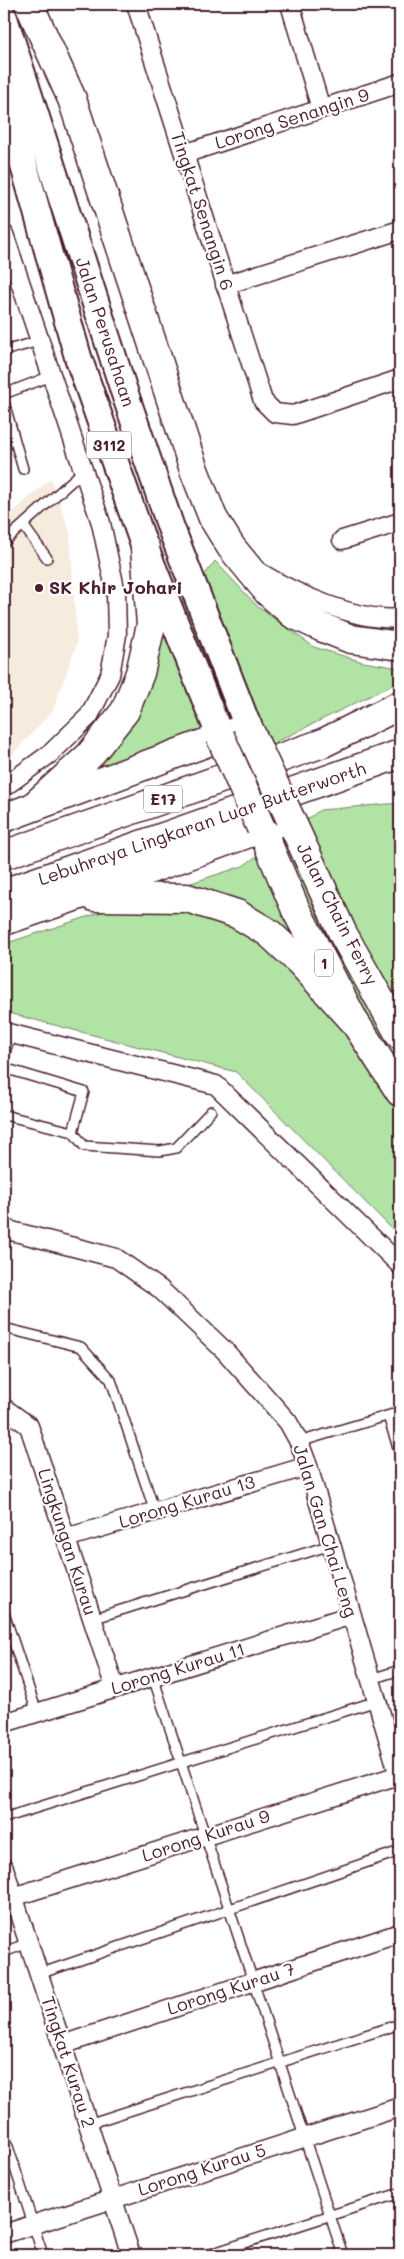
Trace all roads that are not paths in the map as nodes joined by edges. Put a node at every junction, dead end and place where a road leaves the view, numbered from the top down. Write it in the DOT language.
graph roads {
  1 [pos="30,4"];
  2 [pos="136,4"];
  3 [pos="290,4"];
  4 [pos="4,18"];
  5 [pos="400,84"];
  6 [pos="4,95"];
  7 [pos="322,109"];
  8 [pos="21,141"];
  9 [pos="184,154"];
  10 [pos="400,230"];
  11 [pos="4,234"];
  12 [pos="225,285"];
  13 [pos="39,341"];
  14 [pos="4,351"];
  15 [pos="51,376"];
  16 [pos="400,379"];
  17 [pos="4,394"];
  18 [pos="4,402"];
  19 [pos="23,469"];
  20 [pos="83,471"];
  21 [pos="400,522"];
  22 [pos="23,525"];
  23 [pos="342,540"];
  24 [pos="4,542"];
  25 [pos="145,548"];
  26 [pos="47,558"];
  27 [pos="245,563"];
  28 [pos="400,618"];
  29 [pos="400,646"];
  30 [pos="400,705"];
  31 [pos="248,727"];
  32 [pos="220,736"];
  33 [pos="400,754"];
  34 [pos="4,787"];
  35 [pos="35,805"];
  36 [pos="4,818"];
  37 [pos="290,818"];
  38 [pos="261,828"];
  39 [pos="4,855"];
  40 [pos="4,893"];
  41 [pos="77,896"];
  42 [pos="4,921"];
  43 [pos="354,1021"];
  44 [pos="7,1033"];
  45 [pos="400,1035"];
  46 [pos="4,1058"];
  47 [pos="4,1068"];
  48 [pos="400,1092"];
  49 [pos="211,1111"];
  50 [pos="4,1115"];
  51 [pos="73,1132"];
  52 [pos="4,1229"];
  53 [pos="400,1265"];
  54 [pos="4,1328"];
  55 [pos="4,1408"];
  56 [pos="400,1412"];
  57 [pos="388,1416"];
  58 [pos="299,1442"];
  59 [pos="400,1454"];
  60 [pos="308,1466"];
  61 [pos="155,1512"];
  62 [pos="66,1538"];
  63 [pos="331,1545"];
  64 [pos="4,1612"];
  65 [pos="352,1615"];
  66 [pos="92,1619"];
  67 [pos="400,1670"];
  68 [pos="153,1677"];
  69 [pos="371,1678"];
  70 [pos="115,1688"];
  71 [pos="377,1701"];
  72 [pos="37,1713"];
  73 [pos="4,1723"];
  74 [pos="180,1762"];
  75 [pos="400,1777"];
  76 [pos="4,1818"];
  77 [pos="205,1836"];
  78 [pos="400,1851"];
  79 [pos="4,1868"];
  80 [pos="13,1897"];
  81 [pos="229,1910"];
  82 [pos="400,1933"];
  83 [pos="28,1943"];
  84 [pos="4,1952"];
  85 [pos="39,1974"];
  86 [pos="253,1982"];
  87 [pos="400,2024"];
  88 [pos="62,2045"];
  89 [pos="279,2062"];
  90 [pos="400,2107"];
  91 [pos="88,2124"];
  92 [pos="4,2134"];
  93 [pos="304,2138"];
  94 [pos="400,2193"];
  95 [pos="113,2199"];
  96 [pos="329,2216"];
  97 [pos="33,2224"];
  98 [pos="4,2234"];
  99 [pos="43,2255"];
  100 [pos="131,2255"];
  101 [pos="207,2255"];
  102 [pos="342,2255"];
  1 -- 27 [label="highway"];
  2 -- 9 [label="street, Tingkat Senangin 6"];
  3 -- 7 [label="street"];
  4 -- 8 [label="main road, Jalan Perusahaan / 3112"];
  5 -- 7 [label="street, Lorong Senangin 9"];
  6 -- 8 [label="main road, Jalan Perusahaan / 3112"];
  7 -- 9 [label="street, Lorong Senangin 9"];
  8 -- 25 [label="main road, Jalan Perusahaan / 3112"];
  8 -- 31 [label="main road, Jalan Perusahaan / 3112"];
  9 -- 12 [label="street, Tingkat Senangin 6"];
  10 -- 12 [label="street"];
  11 -- 13 [label="street"];
  12 -- 16 [label="street, Tingkat Senangin 6"];
  13 -- 14 [label="lane"];
  13 -- 15 [label="street"];
  15 -- 17 [label="lane"];
  15 -- 20 [label="street"];
  18 -- 19 [label="lane"];
  20 -- 22 [label="lane"];
  20 -- 34 [label="street"];
  21 -- 23 [label="street"];
  22 -- 24 [label="lane"];
  22 -- 26 [label="lane"];
  25 -- 32 [label="main road, Jalan Perusahaan / 3112"];
  25 -- 35 [label="highway"];
  27 -- 28 [label="street"];
  27 -- 29 [label="highway"];
  30 -- 39 [label="highway, Lebuhraya Lingkaran Luar Butterworth / E17"];
  31 -- 32 [label="highway"];
  31 -- 37 [label="highway, 1, bridge"];
  32 -- 35 [label="highway"];
  32 -- 38 [label="highway, 1, bridge"];
  33 -- 40 [label="highway, Lebuhraya Lingkaran Luar Butterworth / E17"];
  35 -- 36 [label="highway"];
  37 -- 38 [label="highway"];
  37 -- 45 [label="highway, Jalan Chain Ferry / 1"];
  38 -- 41 [label="highway"];
  38 -- 43 [label="highway, Jalan Chain Ferry / 1"];
  41 -- 42 [label="highway"];
  41 -- 43 [label="highway"];
  43 -- 48 [label="highway, Jalan Chain Ferry / 1"];
  44 -- 46 [label="lane"];
  44 -- 53 [label="street"];
  47 -- 51 [label="lane"];
  49 -- 51 [label="lane"];
  50 -- 51 [label="lane"];
  52 -- 58 [label="street, Jalan Gan Chai Leng"];
  54 -- 61 [label="lane"];
  55 -- 62 [label="street, Lingkungan Kurau"];
  56 -- 57 [label="lane"];
  57 -- 58 [label="lane"];
  57 -- 59 [label="lane"];
  58 -- 60 [label="street, Jalan Gan Chai Leng"];
  60 -- 61 [label="street, Lorong Kurau 13"];
  60 -- 63 [label="street, Jalan Gan Chai Leng"];
  61 -- 62 [label="street, Lorong Kurau 13"];
  62 -- 66 [label="street, Lingkungan Kurau"];
  63 -- 65 [label="street, Jalan Gan Chai Leng"];
  63 -- 66 [label="lane"];
  64 -- 72 [label="lane"];
  65 -- 68 [label="street, Lorong Kurau 11"];
  65 -- 69 [label="street, Jalan Gan Chai Leng"];
  66 -- 70 [label="street, Lingkungan Kurau"];
  67 -- 69 [label="lane"];
  68 -- 70 [label="street, Lorong Kurau 11"];
  68 -- 74 [label="lane"];
  69 -- 71 [label="street, Jalan Gan Chai Leng"];
  70 -- 72 [label="street, Lorong Kurau 11"];
  71 -- 74 [label="lane"];
  71 -- 75 [label="street, Jalan Gan Chai Leng"];
  72 -- 73 [label="street, Lorong Kurau 11"];
  74 -- 76 [label="lane"];
  74 -- 77 [label="lane"];
  75 -- 77 [label="street, Lorong Kurau 9"];
  77 -- 80 [label="street, Lorong Kurau 9"];
  77 -- 81 [label="lane"];
  78 -- 81 [label="lane"];
  79 -- 80 [label="street, Tingkat Kurau 2"];
  80 -- 83 [label="street, Tingkat Kurau 2"];
  81 -- 85 [label="lane"];
  81 -- 86 [label="lane"];
  82 -- 86 [label="street, Lorong Kurau 7"];
  83 -- 84 [label="lane"];
  83 -- 85 [label="street, Tingkat Kurau 2"];
  85 -- 88 [label="street, Tingkat Kurau 2"];
  86 -- 88 [label="street, Lorong Kurau 7"];
  86 -- 89 [label="lane"];
  87 -- 89 [label="lane"];
  88 -- 91 [label="street, Tingkat Kurau 2"];
  89 -- 91 [label="lane"];
  89 -- 93 [label="lane"];
  90 -- 93 [label="street, Lorong Kurau 5"];
  91 -- 95 [label="street, Tingkat Kurau 2"];
  92 -- 97 [label="lane"];
  93 -- 95 [label="street, Lorong Kurau 5"];
  93 -- 96 [label="lane"];
  94 -- 96 [label="lane"];
  95 -- 97 [label="street, Lorong Kurau 5"];
  95 -- 100 [label="street, Tingkat Kurau 2"];
  96 -- 101 [label="lane"];
  96 -- 102 [label="lane"];
  97 -- 98 [label="street, Lorong Kurau 5"];
  97 -- 99 [label="lane"];
}
